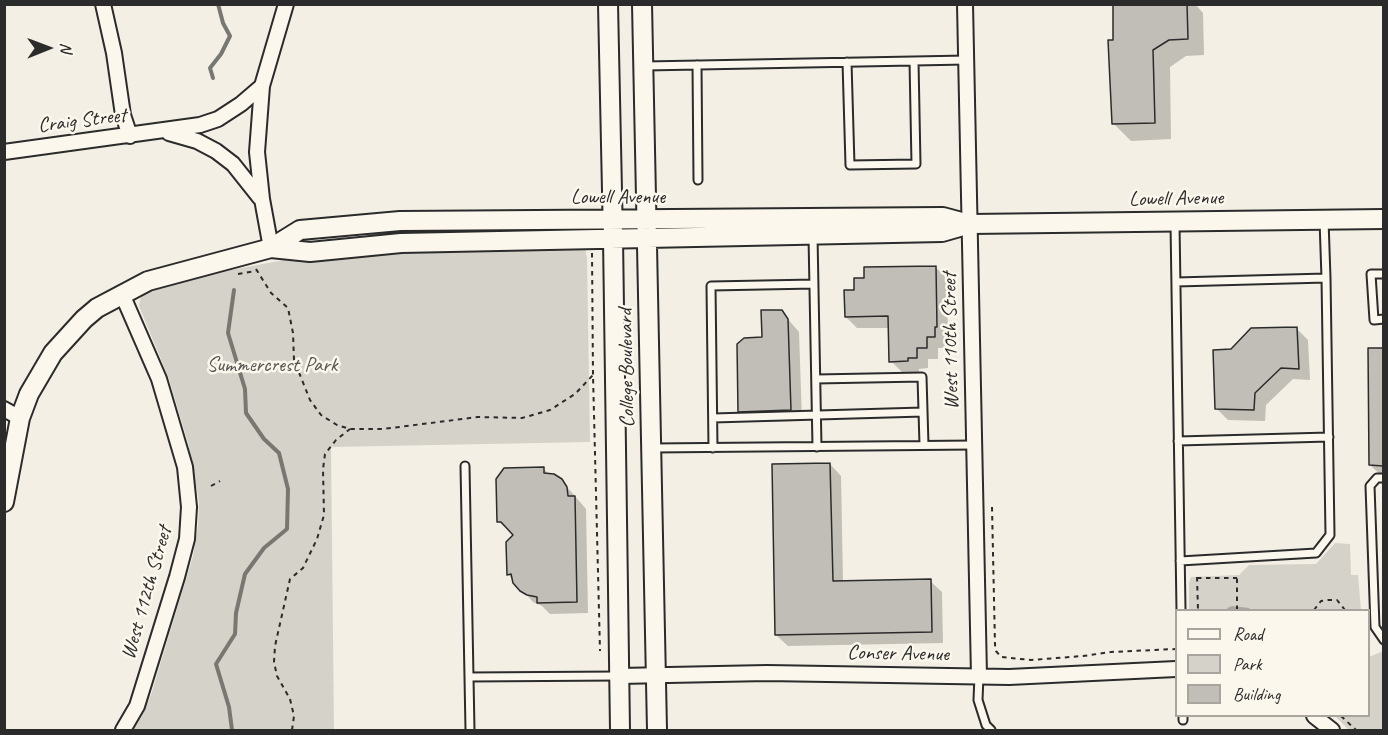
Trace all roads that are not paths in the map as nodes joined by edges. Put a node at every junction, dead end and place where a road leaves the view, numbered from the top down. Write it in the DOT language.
graph roads {
  1 [pos="103,4"];
  2 [pos="286,4"];
  3 [pos="608,4"];
  4 [pos="642,4"];
  5 [pos="965,4"];
  6 [pos="967,60"];
  7 [pos="914,61"];
  8 [pos="847,62"];
  9 [pos="697,65"];
  10 [pos="643,66"];
  11 [pos="262,86"];
  12 [pos="165,132"];
  13 [pos="130,136"];
  14 [pos="4,152"];
  15 [pos="698,180"];
  16 [pos="262,199"];
  17 [pos="1383,219"];
  18 [pos="613,220"];
  19 [pos="1324,220"];
  20 [pos="1175,221"];
  21 [pos="970,224"];
  22 [pos="647,229"];
  23 [pos="813,234"];
  24 [pos="613,238"];
  25 [pos="271,248"];
  26 [pos="1383,274"];
  27 [pos="1326,278"];
  28 [pos="1176,282"];
  29 [pos="814,284"];
  30 [pos="122,294"];
  31 [pos="1383,319"];
  32 [pos="816,379"];
  33 [pos="923,412"];
  34 [pos="12,414"];
  35 [pos="816,414"];
  36 [pos="713,418"];
  37 [pos="1329,437"];
  38 [pos="1178,441"];
  39 [pos="924,445"];
  40 [pos="974,445"];
  41 [pos="817,447"];
  42 [pos="651,448"];
  43 [pos="713,448"];
  44 [pos="465,466"];
  45 [pos="1383,478"];
  46 [pos="4,502"];
  47 [pos="1180,561"];
  48 [pos="1181,609"];
  49 [pos="1383,640"];
  50 [pos="1175,669"];
  51 [pos="619,676"];
  52 [pos="656,676"];
  53 [pos="979,676"];
  54 [pos="469,677"];
  55 [pos="1315,717"];
  56 [pos="123,730"];
  57 [pos="470,730"];
  58 [pos="620,730"];
  59 [pos="657,730"];
  60 [pos="991,730"];
  61 [pos="1332,730"];
  1 -- 13 [label="street"];
  2 -- 11 [label="street"];
  3 -- 18 [label="street, College Boulevard"];
  4 -- 10 [label="street, College Boulevard"];
  5 -- 6 [label="street, West 110th Street"];
  6 -- 7 [label="lane"];
  6 -- 21 [label="street, West 110th Street"];
  7 -- 8 [label="lane"];
  7 -- 8 [label="lane"];
  8 -- 9 [label="lane"];
  9 -- 10 [label="lane"];
  9 -- 15 [label="lane"];
  10 -- 22 [label="street, College Boulevard"];
  11 -- 12 [label="street, Craig Street"];
  11 -- 16 [label="street"];
  12 -- 13 [label="street, Craig Street"];
  12 -- 16 [label="street, Craig Street"];
  13 -- 14 [label="street, Craig Street"];
  16 -- 25 [label="street"];
  17 -- 19 [label="street, Lowell Avenue"];
  18 -- 22 [label="street, Lowell Avenue"];
  18 -- 24 [label="street, College Boulevard"];
  18 -- 25 [label="street, Lowell Avenue"];
  19 -- 20 [label="street, Lowell Avenue"];
  19 -- 27 [label="lane"];
  20 -- 21 [label="street, Lowell Avenue"];
  20 -- 28 [label="lane"];
  21 -- 22 [label="street, Lowell Avenue"];
  21 -- 23 [label="street, Lowell Avenue"];
  21 -- 40 [label="street, West 110th Street"];
  22 -- 23 [label="street, Lowell Avenue"];
  22 -- 24 [label="street, Lowell Avenue"];
  22 -- 42 [label="street, College Boulevard"];
  23 -- 29 [label="lane"];
  24 -- 25 [label="street, Lowell Avenue"];
  24 -- 51 [label="street, College Boulevard"];
  25 -- 30 [label="street, Lowell Avenue"];
  26 -- 31 [label="lane"];
  27 -- 28 [label="lane"];
  27 -- 37 [label="lane"];
  28 -- 38 [label="lane"];
  29 -- 32 [label="lane"];
  29 -- 36 [label="lane"];
  30 -- 34 [label="street, Lowell Avenue"];
  30 -- 56 [label="street, West 112th Street"];
  32 -- 33 [label="lane"];
  32 -- 35 [label="lane"];
  33 -- 35 [label="lane"];
  33 -- 39 [label="lane"];
  34 -- 46 [label="street, Lowell Avenue"];
  35 -- 36 [label="lane"];
  35 -- 41 [label="lane"];
  36 -- 43 [label="lane"];
  37 -- 38 [label="lane"];
  37 -- 47 [label="lane"];
  38 -- 47 [label="lane"];
  39 -- 40 [label="lane"];
  39 -- 41 [label="lane"];
  40 -- 53 [label="street, West 110th Street"];
  41 -- 43 [label="lane"];
  42 -- 43 [label="lane"];
  42 -- 52 [label="street, College Boulevard"];
  44 -- 54 [label="lane"];
  45 -- 49 [label="lane"];
  47 -- 48 [label="lane"];
  50 -- 53 [label="street, Conser Avenue"];
  51 -- 52 [label="street, Conser Avenue"];
  51 -- 54 [label="lane"];
  51 -- 58 [label="street, College Boulevard"];
  52 -- 53 [label="street, Conser Avenue"];
  52 -- 59 [label="street, College Boulevard"];
  53 -- 60 [label="lane"];
  54 -- 57 [label="lane"];
  55 -- 61 [label="street"];
}
